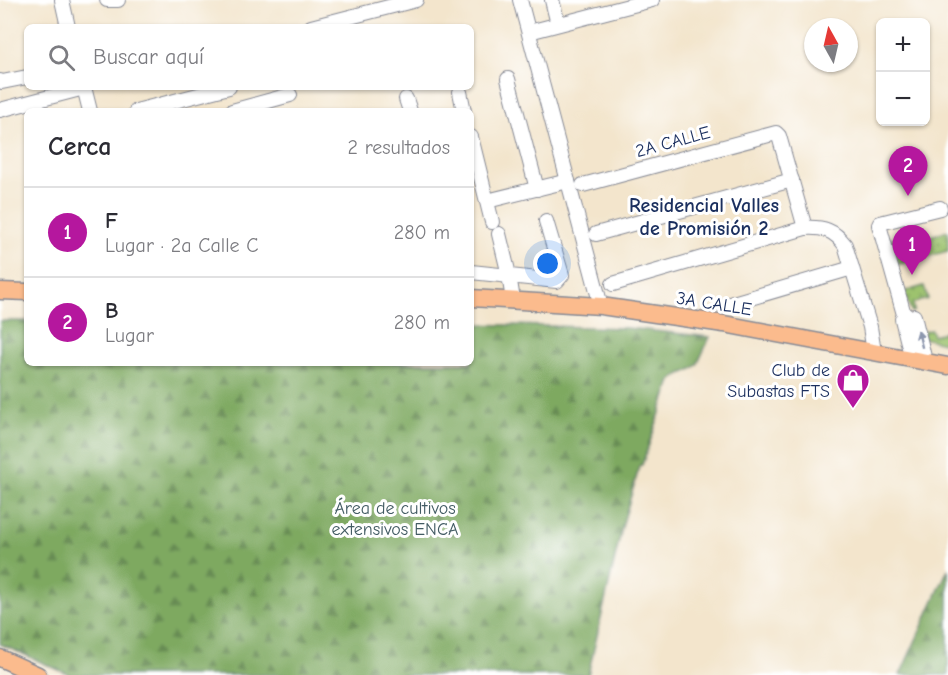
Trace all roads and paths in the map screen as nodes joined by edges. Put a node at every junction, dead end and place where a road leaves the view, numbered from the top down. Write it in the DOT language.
graph roads {
  1 [pos="62,0"];
  2 [pos="107,0"];
  3 [pos="118,0"];
  4 [pos="416,0"];
  5 [pos="520,0"];
  6 [pos="552,0"];
  7 [pos="652,0"];
  8 [pos="605,6"];
  9 [pos="67,24"];
  10 [pos="322,24"];
  11 [pos="558,24"];
  12 [pos="529,32"];
  13 [pos="24,78"];
  14 [pos="508,79"];
  15 [pos="0,81"];
  16 [pos="73,90"];
  17 [pos="85,90"];
  18 [pos="217,90"];
  19 [pos="460,92"];
  20 [pos="291,95"];
  21 [pos="89,108"];
  22 [pos="148,108"];
  23 [pos="243,108"];
  24 [pos="463,108"];
  25 [pos="0,110"];
  26 [pos="474,149"];
  27 [pos="792,180"];
  28 [pos="568,181"];
  29 [pos="583,185"];
  30 [pos="537,189"];
  31 [pos="487,201"];
  32 [pos="940,208"];
  33 [pos="546,221"];
  34 [pos="805,228"];
  35 [pos="596,234"];
  36 [pos="852,268"];
  37 [pos="474,272"];
  38 [pos="509,275"];
  39 [pos="613,284"];
  40 [pos="0,291"];
  41 [pos="24,291"];
  42 [pos="474,298"];
  43 [pos="513,300"];
  44 [pos="601,306"];
  45 [pos="723,306"];
  46 [pos="869,351"];
  47 [pos="919,360"];
  48 [pos="948,366"];
  49 [pos="0,658"];
  50 [pos="38,675"];
  1 -- 9 [label="street"];
  2 -- 3 [label="street"];
  4 -- 10 [label="street"];
  5 -- 12 [label="street"];
  6 -- 11 [label="street"];
  7 -- 8 [label="street"];
  8 -- 11 [label="street"];
  11 -- 12 [label="street"];
  12 -- 28 [label="street"];
  13 -- 15 [label="street"];
  14 -- 30 [label="street"];
  16 -- 25 [label="street"];
  17 -- 21 [label="street"];
  18 -- 22 [label="street"];
  19 -- 24 [label="street"];
  20 -- 23 [label="street"];
  26 -- 31 [label="street"];
  27 -- 29 [label="street, 2A CALLE"];
  27 -- 34 [label="street"];
  27 -- 35 [label="street"];
  28 -- 30 [label="street"];
  28 -- 44 [label="street"];
  30 -- 31 [label="street"];
  31 -- 38 [label="street"];
  32 -- 47 [label="street"];
  33 -- 38 [label="street"];
  34 -- 36 [label="street"];
  34 -- 39 [label="street"];
  36 -- 45 [label="street"];
  36 -- 46 [label="street"];
  37 -- 38 [label="street"];
  38 -- 43 [label="street"];
  40 -- 41 [label="main road"];
  42 -- 43 [label="main road, 3A CALLE"];
  43 -- 44 [label="main road, 3A CALLE"];
  44 -- 46 [label="main road, 3A CALLE"];
  46 -- 47 [label="main road, 3A CALLE"];
  47 -- 48 [label="main road, 3A CALLE"];
  49 -- 50 [label="main road"];
}
